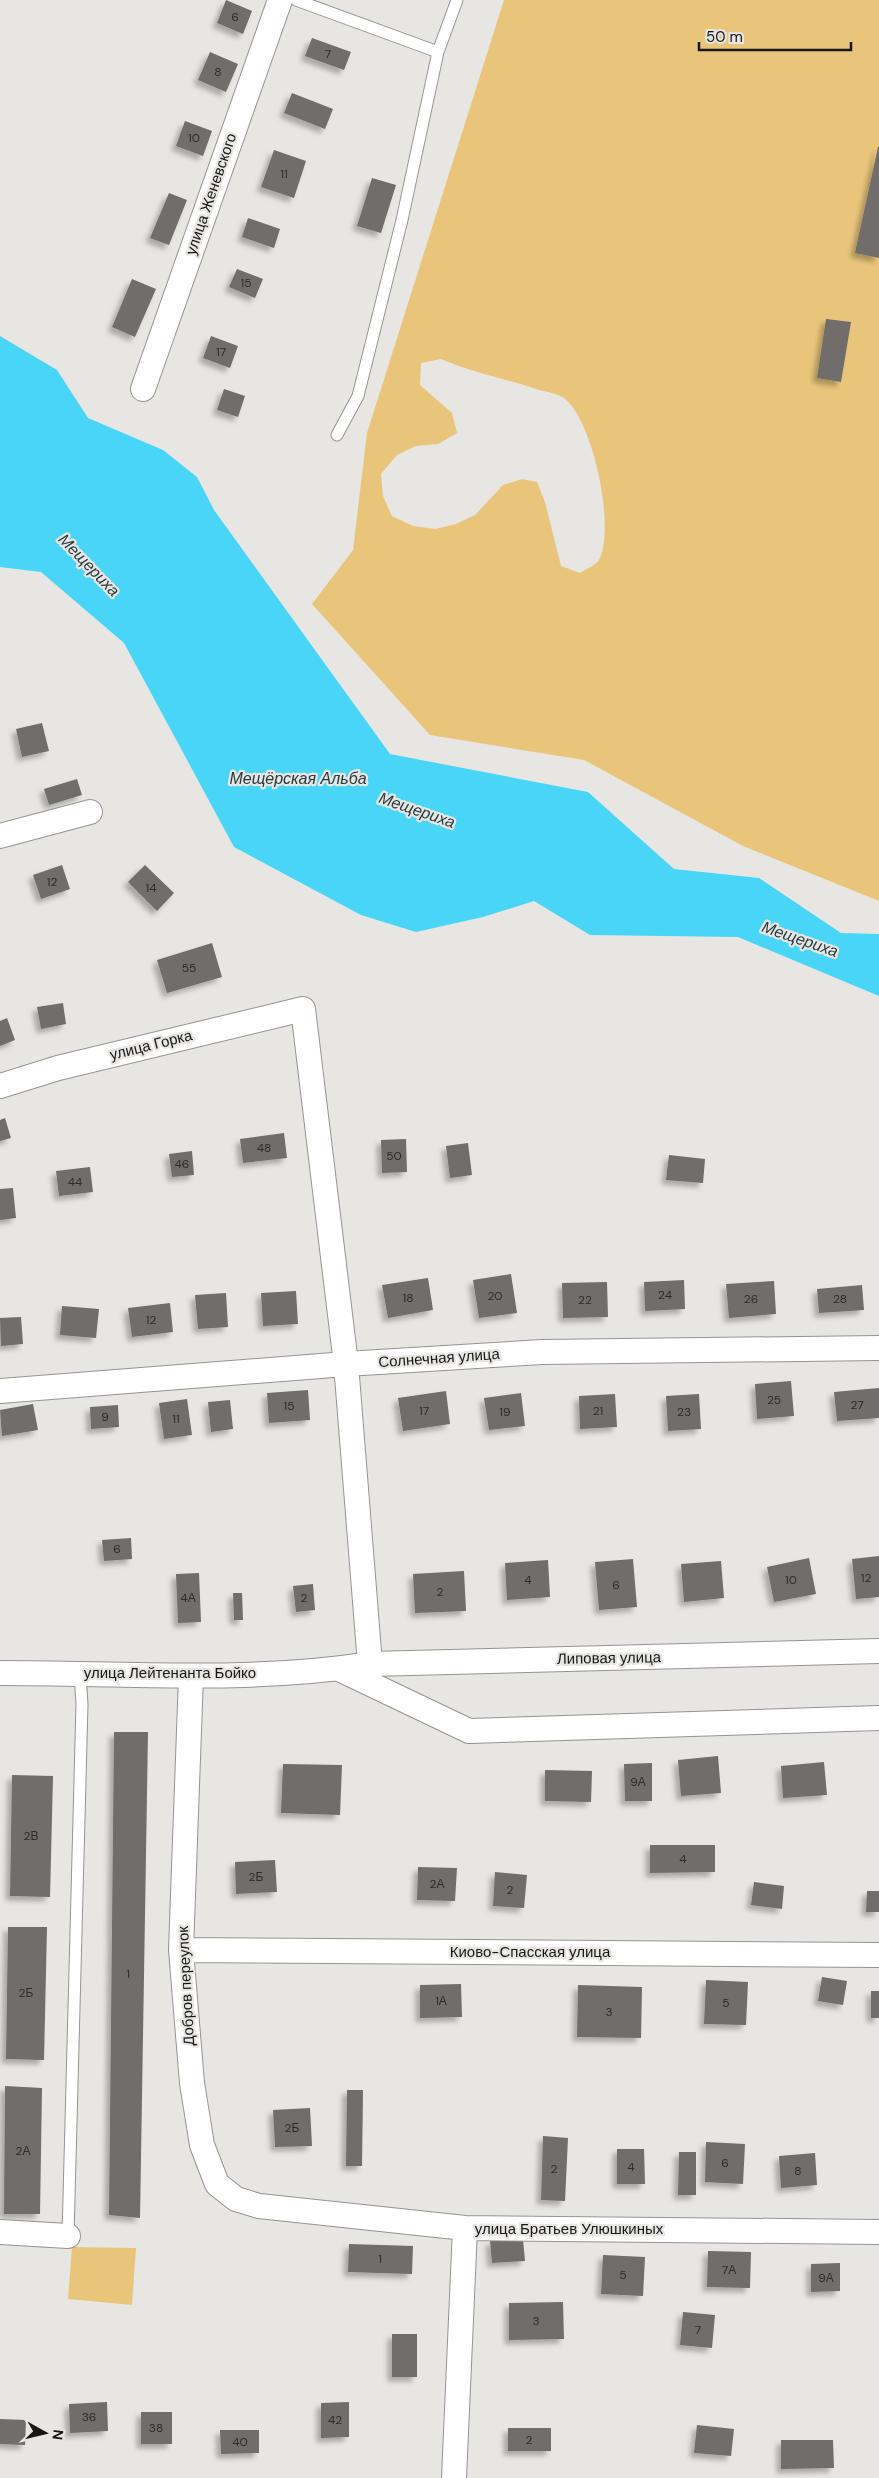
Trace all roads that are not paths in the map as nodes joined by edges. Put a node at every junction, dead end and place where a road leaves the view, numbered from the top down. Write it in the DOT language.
graph roads {
  1 [pos="280,0"];
  2 [pos="296,0"];
  3 [pos="457,0"];
  4 [pos="438,52"];
  5 [pos="143,389"];
  6 [pos="337,435"];
  7 [pos="90,812"];
  8 [pos="0,836"];
  9 [pos="0,1086"];
  10 [pos="879,1348"];
  11 [pos="346,1364"];
  12 [pos="0,1391"];
  13 [pos="879,1652"];
  14 [pos="370,1664"];
  15 [pos="339,1669"];
  16 [pos="0,1673"];
  17 [pos="80,1673"];
  18 [pos="191,1676"];
  19 [pos="879,1718"];
  20 [pos="180,1950"];
  21 [pos="879,1955"];
  22 [pos="259,2206"];
  23 [pos="466,2228"];
  24 [pos="0,2232"];
  25 [pos="879,2232"];
  26 [pos="68,2236"];
  27 [pos="454,2478"];
  1 -- 5 [label="street, улица Женевского"];
  2 -- 4 [label="lane"];
  3 -- 4 [label="lane"];
  4 -- 6 [label="lane"];
  7 -- 8 [label="street"];
  9 -- 11 [label="street, улица Горка"];
  10 -- 11 [label="street, Солнечная улица"];
  11 -- 12 [label="street, Солнечная улица"];
  11 -- 14 [label="street"];
  13 -- 14 [label="street, Липовая улица"];
  14 -- 15 [label="street, Липовая улица"];
  15 -- 18 [label="street, улица Лейтенанта Бойко"];
  15 -- 19 [label="street"];
  16 -- 17 [label="street, улица Лейтенанта Бойко"];
  17 -- 18 [label="street, улица Лейтенанта Бойко"];
  17 -- 26 [label="lane"];
  18 -- 20 [label="street, Добров переулок"];
  20 -- 21 [label="street, Киово-Спасская улица"];
  20 -- 22 [label="street, Добров переулок"];
  22 -- 23 [label="street, улица Братьев Улюшкиных"];
  23 -- 25 [label="street, улица Братьев Улюшкиных"];
  23 -- 27 [label="street"];
  24 -- 26 [label="street"];
}
